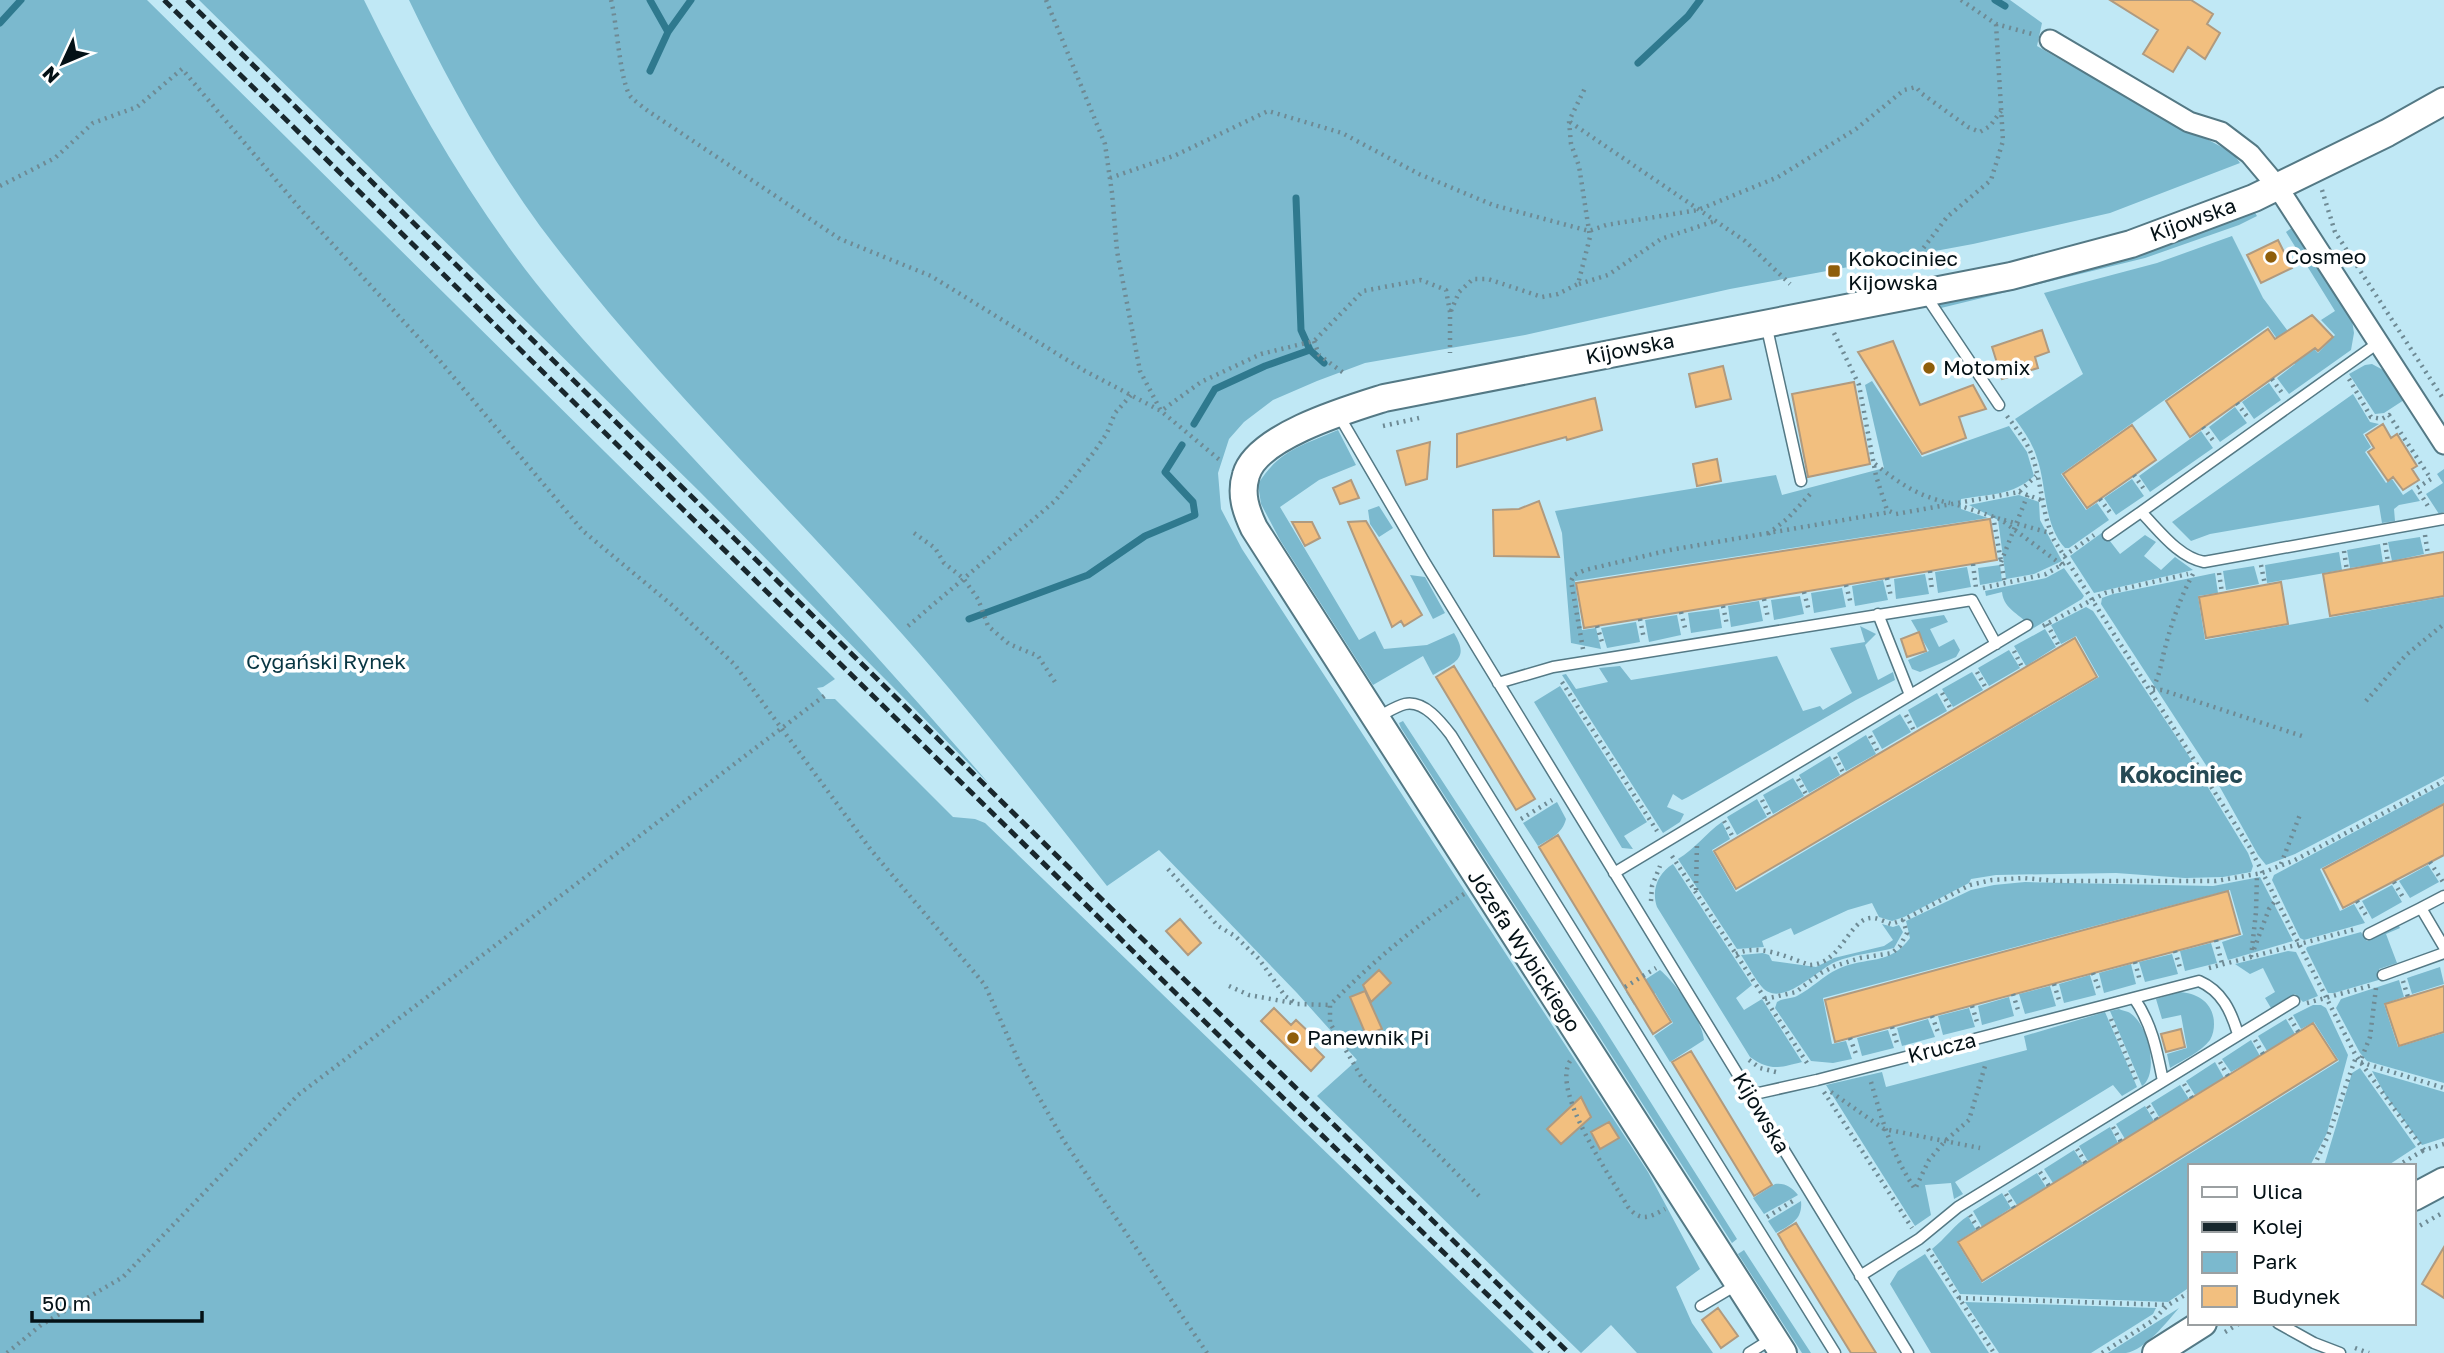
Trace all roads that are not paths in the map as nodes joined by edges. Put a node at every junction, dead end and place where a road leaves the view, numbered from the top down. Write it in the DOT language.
graph roads {
  1 [pos="2050,40"];
  2 [pos="2444,101"];
  3 [pos="2277,186"];
  4 [pos="1924,292"];
  5 [pos="1766,323"];
  6 [pos="2378,343"];
  7 [pos="1999,405"];
  8 [pos="1337,412"];
  9 [pos="2444,444"];
  10 [pos="1801,481"];
  11 [pos="2141,512"];
  12 [pos="2438,524"];
  13 [pos="2108,535"];
  14 [pos="1267,549"];
  15 [pos="1878,614"];
  16 [pos="2031,628"];
  17 [pos="1996,644"];
  18 [pos="1498,683"];
  19 [pos="1910,695"];
  20 [pos="1375,718"];
  21 [pos="1614,873"];
  22 [pos="2444,896"];
  23 [pos="2421,908"];
  24 [pos="2365,929"];
  25 [pos="2444,947"];
  26 [pos="2444,953"];
  27 [pos="2383,975"];
  28 [pos="2134,998"];
  29 [pos="2294,1001"];
  30 [pos="2238,1034"];
  31 [pos="2163,1081"];
  32 [pos="1750,1096"];
  33 [pos="2444,1181"];
  34 [pos="2416,1196"];
  35 [pos="1860,1276"];
  36 [pos="1738,1283"];
  37 [pos="1701,1306"];
  38 [pos="2200,1325"];
  39 [pos="2282,1325"];
  40 [pos="1778,1345"];
  41 [pos="1749,1353"];
  42 [pos="1835,1353"];
  43 [pos="1908,1353"];
  44 [pos="2156,1353"];
  45 [pos="2340,1353"];
  1 -- 3 [label="street"];
  2 -- 3 [label="street, Kijowska"];
  3 -- 4 [label="street, Kijowska"];
  3 -- 6 [label="street"];
  4 -- 5 [label="street, Kijowska"];
  4 -- 7 [label="lane"];
  5 -- 8 [label="street, Kijowska"];
  5 -- 10 [label="lane"];
  6 -- 9 [label="street"];
  6 -- 11 [label="lane"];
  8 -- 14 [label="street, Kijowska"];
  8 -- 18 [label="lane, Kijowska"];
  11 -- 12 [label="lane"];
  11 -- 13 [label="lane"];
  14 -- 20 [label="street, Józefa Wybickiego"];
  15 -- 17 [label="lane"];
  15 -- 18 [label="lane"];
  15 -- 19 [label="lane"];
  16 -- 17 [label="lane"];
  17 -- 19 [label="lane"];
  18 -- 21 [label="lane, Kijowska"];
  19 -- 21 [label="lane"];
  20 -- 36 [label="street, Józefa Wybickiego"];
  20 -- 42 [label="lane"];
  21 -- 32 [label="lane, Kijowska"];
  22 -- 23 [label="lane"];
  23 -- 24 [label="lane"];
  23 -- 25 [label="lane"];
  26 -- 27 [label="lane"];
  28 -- 30 [label="lane, Krucza"];
  28 -- 31 [label="lane"];
  28 -- 32 [label="lane, Krucza"];
  29 -- 30 [label="lane"];
  30 -- 31 [label="lane"];
  31 -- 35 [label="lane"];
  32 -- 35 [label="lane, Kijowska"];
  33 -- 34 [label="street"];
  35 -- 43 [label="lane, Kijowska"];
  36 -- 37 [label="lane"];
  36 -- 40 [label="street, Józefa Wybickiego"];
  38 -- 44 [label="street"];
  39 -- 45 [label="lane"];
  40 -- 41 [label="lane"];
}
